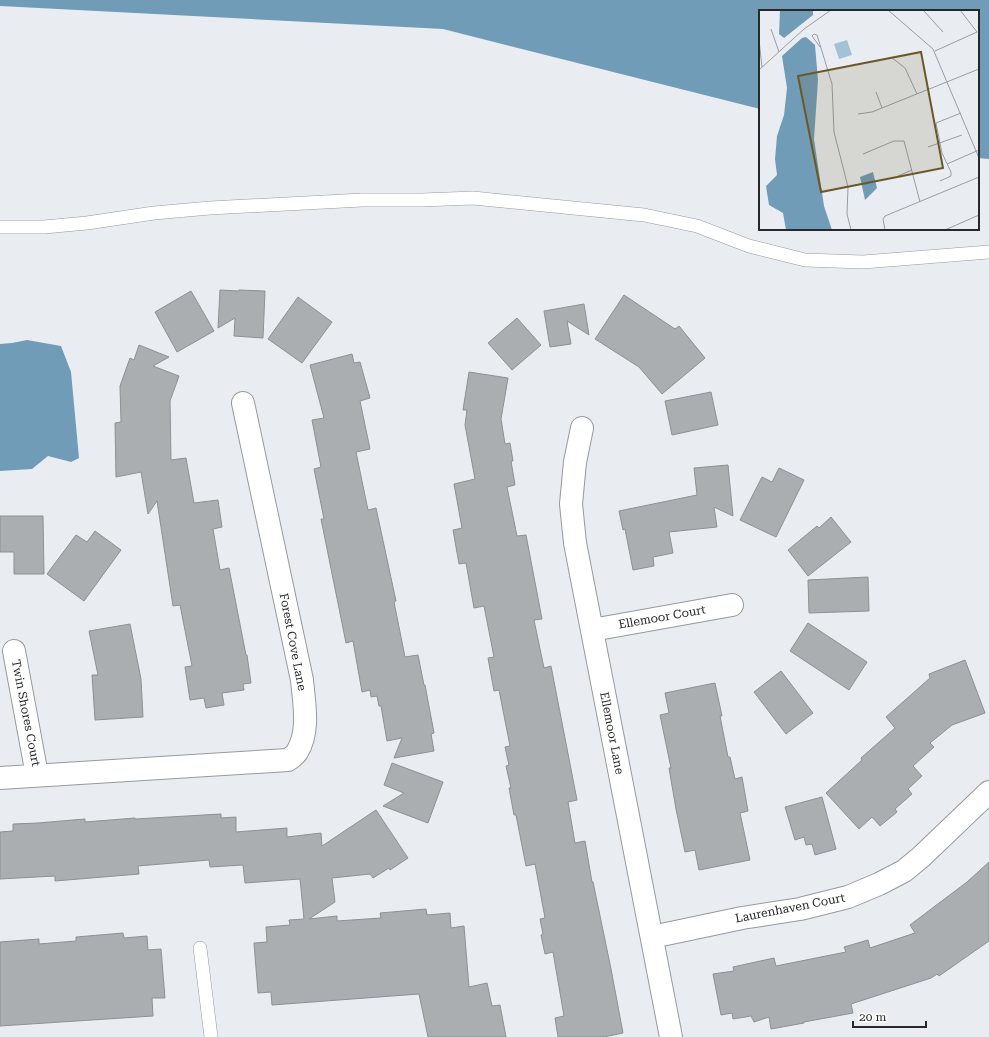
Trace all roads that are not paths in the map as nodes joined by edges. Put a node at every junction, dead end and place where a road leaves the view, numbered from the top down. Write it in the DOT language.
graph roads {
  1 [pos="0,226"];
  2 [pos="989,252"];
  3 [pos="243,403"];
  4 [pos="582,428"];
  5 [pos="732,605"];
  6 [pos="592,630"];
  7 [pos="14,651"];
  8 [pos="37,775"];
  9 [pos="0,778"];
  10 [pos="989,792"];
  11 [pos="652,937"];
  12 [pos="200,948"];
  13 [pos="211,1037"];
  14 [pos="671,1037"];
  1 -- 2 [label="lane"];
  3 -- 8 [label="street, Forest Cove Lane"];
  4 -- 6 [label="street, Ellemoor Lane"];
  5 -- 6 [label="street, Ellemoor Court"];
  6 -- 11 [label="street, Ellemoor Lane"];
  7 -- 8 [label="street, Twin Shores Court"];
  8 -- 9 [label="street, Forest Cove Lane"];
  10 -- 11 [label="street, Laurenhaven Court"];
  11 -- 14 [label="street, Ellemoor Lane"];
  12 -- 13 [label="lane"];
}
